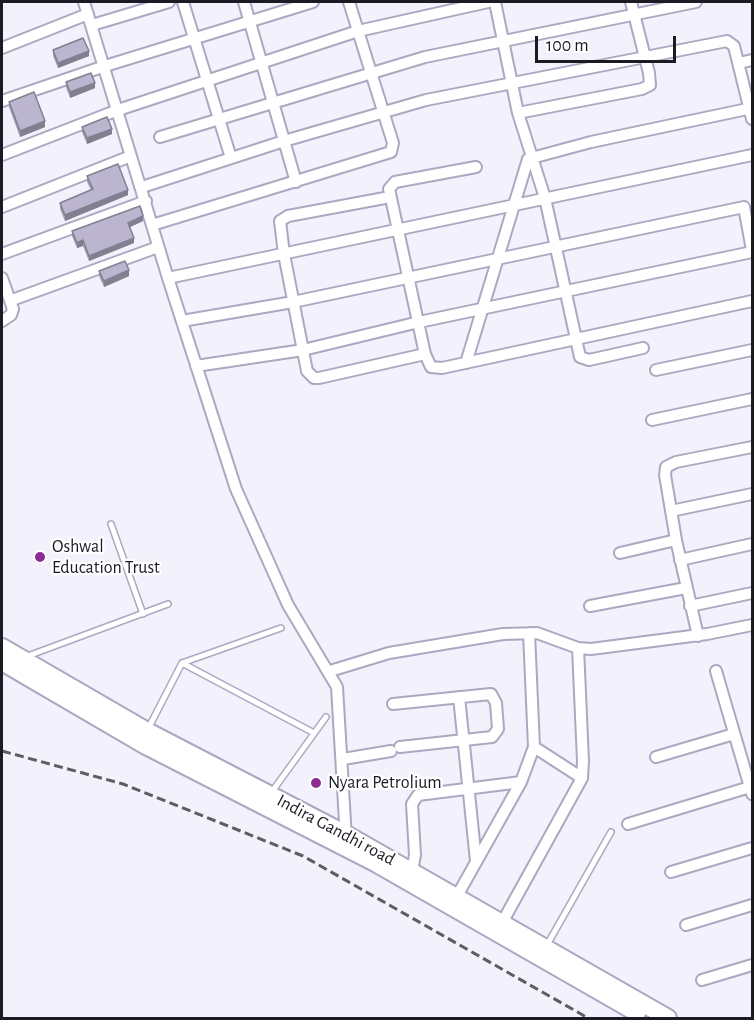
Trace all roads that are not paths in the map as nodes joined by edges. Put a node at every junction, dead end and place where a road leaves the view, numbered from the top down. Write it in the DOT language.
graph roads {
  1 [pos="84,2"];
  2 [pos="170,2"];
  3 [pos="183,2"];
  4 [pos="244,2"];
  5 [pos="312,2"];
  6 [pos="350,2"];
  7 [pos="488,2"];
  8 [pos="495,2"];
  9 [pos="631,2"];
  10 [pos="696,2"];
  11 [pos="88,14"];
  12 [pos="634,14"];
  13 [pos="249,21"];
  14 [pos="92,25"];
  15 [pos="358,31"];
  16 [pos="195,38"];
  17 [pos="503,41"];
  18 [pos="2,48"];
  19 [pos="645,55"];
  20 [pos="753,60"];
  21 [pos="261,62"];
  22 [pos="739,63"];
  23 [pos="105,66"];
  24 [pos="370,73"];
  25 [pos="207,80"];
  26 [pos="511,83"];
  27 [pos="2,101"];
  28 [pos="273,102"];
  29 [pos="118,110"];
  30 [pos="752,112"];
  31 [pos="518,113"];
  32 [pos="383,114"];
  33 [pos="220,120"];
  34 [pos="160,137"];
  35 [pos="284,141"];
  36 [pos="2,154"];
  37 [pos="753,155"];
  38 [pos="131,156"];
  39 [pos="532,157"];
  40 [pos="231,158"];
  41 [pos="476,166"];
  42 [pos="296,182"];
  43 [pos="141,187"];
  44 [pos="390,197"];
  45 [pos="545,198"];
  46 [pos="146,201"];
  47 [pos="515,205"];
  48 [pos="748,206"];
  49 [pos="2,207"];
  50 [pos="152,225"];
  51 [pos="399,230"];
  52 [pos="556,245"];
  53 [pos="158,247"];
  54 [pos="753,251"];
  55 [pos="2,254"];
  56 [pos="284,254"];
  57 [pos="499,258"];
  58 [pos="2,278"];
  59 [pos="168,278"];
  60 [pos="410,279"];
  61 [pos="566,293"];
  62 [pos="12,300"];
  63 [pos="753,301"];
  64 [pos="293,302"];
  65 [pos="483,309"];
  66 [pos="2,321"];
  67 [pos="182,321"];
  68 [pos="419,322"];
  69 [pos="575,340"];
  70 [pos="643,348"];
  71 [pos="303,350"];
  72 [pos="753,350"];
  73 [pos="425,354"];
  74 [pos="466,363"];
  75 [pos="196,366"];
  76 [pos="656,370"];
  77 [pos="753,399"];
  78 [pos="652,420"];
  79 [pos="753,447"];
  80 [pos="753,494"];
  81 [pos="671,511"];
  82 [pos="111,524"];
  83 [pos="676,540"];
  84 [pos="753,544"];
  85 [pos="620,553"];
  86 [pos="680,560"];
  87 [pos="686,588"];
  88 [pos="753,593"];
  89 [pos="168,604"];
  90 [pos="590,606"];
  91 [pos="690,606"];
  92 [pos="143,614"];
  93 [pos="753,625"];
  94 [pos="281,628"];
  95 [pos="529,633"];
  96 [pos="698,636"];
  97 [pos="2,647"];
  98 [pos="578,648"];
  99 [pos="21,658"];
  100 [pos="2,662"];
  101 [pos="182,663"];
  102 [pos="330,671"];
  103 [pos="716,671"];
  104 [pos="459,697"];
  105 [pos="393,704"];
  106 [pos="326,717"];
  107 [pos="147,731"];
  108 [pos="314,733"];
  109 [pos="734,734"];
  110 [pos="463,740"];
  111 [pos="534,747"];
  112 [pos="656,757"];
  113 [pos="343,759"];
  114 [pos="582,778"];
  115 [pos="520,782"];
  116 [pos="468,788"];
  117 [pos="752,791"];
  118 [pos="270,795"];
  119 [pos="628,824"];
  120 [pos="611,832"];
  121 [pos="346,841"];
  122 [pos="753,848"];
  123 [pos="476,861"];
  124 [pos="412,871"];
  125 [pos="671,872"];
  126 [pos="457,896"];
  127 [pos="753,905"];
  128 [pos="503,921"];
  129 [pos="686,925"];
  130 [pos="546,946"];
  131 [pos="753,964"];
  132 [pos="702,980"];
  133 [pos="646,1018"];
  134 [pos="668,1018"];
  1 -- 11 [label="street"];
  2 -- 14 [label="street"];
  3 -- 16 [label="street"];
  4 -- 13 [label="street"];
  5 -- 13 [label="street"];
  6 -- 15 [label="street"];
  7 -- 15 [label="street"];
  8 -- 17 [label="street"];
  9 -- 12 [label="street"];
  10 -- 12 [label="street"];
  11 -- 14 [label="street"];
  11 -- 18 [label="street"];
  12 -- 17 [label="street"];
  12 -- 19 [label="street"];
  13 -- 16 [label="street"];
  13 -- 21 [label="street"];
  14 -- 23 [label="street"];
  15 -- 21 [label="street"];
  15 -- 24 [label="street"];
  16 -- 23 [label="street"];
  16 -- 25 [label="street"];
  17 -- 24 [label="street"];
  17 -- 26 [label="street"];
  19 -- 22 [label="street"];
  19 -- 26 [label="street"];
  19 -- 31 [label="street"];
  20 -- 22 [label="street"];
  21 -- 25 [label="street"];
  21 -- 28 [label="street"];
  22 -- 30 [label="street"];
  23 -- 27 [label="street"];
  23 -- 29 [label="street"];
  24 -- 28 [label="street"];
  24 -- 32 [label="street"];
  25 -- 29 [label="street"];
  25 -- 33 [label="street"];
  26 -- 31 [label="street"];
  26 -- 32 [label="street"];
  28 -- 33 [label="street"];
  28 -- 35 [label="street"];
  29 -- 36 [label="street"];
  29 -- 38 [label="street"];
  30 -- 39 [label="street"];
  31 -- 39 [label="street"];
  32 -- 35 [label="street"];
  32 -- 42 [label="street"];
  33 -- 34 [label="street"];
  33 -- 40 [label="street"];
  35 -- 40 [label="street"];
  35 -- 42 [label="street"];
  37 -- 45 [label="street"];
  38 -- 43 [label="street"];
  38 -- 49 [label="street"];
  39 -- 45 [label="street"];
  39 -- 47 [label="street"];
  40 -- 43 [label="street"];
  41 -- 44 [label="street"];
  42 -- 50 [label="street"];
  43 -- 46 [label="street"];
  44 -- 51 [label="street"];
  44 -- 56 [label="street"];
  45 -- 47 [label="street"];
  45 -- 52 [label="street"];
  46 -- 50 [label="street"];
  46 -- 55 [label="street"];
  47 -- 51 [label="street"];
  47 -- 57 [label="street"];
  48 -- 52 [label="street"];
  48 -- 54 [label="street"];
  50 -- 53 [label="street"];
  51 -- 56 [label="street"];
  51 -- 60 [label="street"];
  52 -- 57 [label="street"];
  52 -- 61 [label="street"];
  53 -- 59 [label="street"];
  53 -- 62 [label="street"];
  54 -- 61 [label="street"];
  56 -- 59 [label="street"];
  56 -- 64 [label="street"];
  57 -- 60 [label="street"];
  57 -- 65 [label="street"];
  58 -- 62 [label="street"];
  59 -- 67 [label="street"];
  60 -- 64 [label="street"];
  60 -- 68 [label="street"];
  61 -- 65 [label="street"];
  61 -- 69 [label="street"];
  62 -- 66 [label="street"];
  63 -- 69 [label="street"];
  64 -- 67 [label="street"];
  64 -- 71 [label="street"];
  65 -- 68 [label="street"];
  65 -- 74 [label="street"];
  67 -- 75 [label="street"];
  68 -- 71 [label="street"];
  68 -- 73 [label="street"];
  69 -- 70 [label="street"];
  69 -- 74 [label="street"];
  71 -- 73 [label="street"];
  71 -- 75 [label="street"];
  72 -- 76 [label="street"];
  73 -- 74 [label="street"];
  75 -- 102 [label="street"];
  77 -- 78 [label="street"];
  79 -- 81 [label="street"];
  80 -- 81 [label="street"];
  81 -- 83 [label="street"];
  82 -- 92 [label="lane"];
  83 -- 85 [label="street"];
  83 -- 86 [label="street"];
  84 -- 86 [label="street"];
  86 -- 87 [label="street"];
  87 -- 90 [label="street"];
  87 -- 91 [label="street"];
  88 -- 91 [label="street"];
  89 -- 92 [label="lane"];
  91 -- 96 [label="street"];
  92 -- 99 [label="lane"];
  93 -- 96 [label="street"];
  94 -- 101 [label="lane"];
  95 -- 98 [label="street"];
  95 -- 102 [label="street"];
  95 -- 111 [label="street"];
  96 -- 98 [label="street"];
  97 -- 99 [label="main road, Indira Gandhi road"];
  98 -- 114 [label="street"];
  99 -- 107 [label="main road, Indira Gandhi road"];
  100 -- 121 [label="main road, Indira Gandhi road"];
  101 -- 107 [label="lane"];
  101 -- 108 [label="lane"];
  102 -- 113 [label="street"];
  103 -- 109 [label="street"];
  104 -- 105 [label="street"];
  104 -- 110 [label="street"];
  104 -- 110 [label="street"];
  106 -- 108 [label="lane"];
  107 -- 118 [label="main road, Indira Gandhi road"];
  108 -- 118 [label="lane"];
  109 -- 112 [label="street"];
  109 -- 117 [label="street"];
  110 -- 113 [label="street"];
  110 -- 116 [label="street"];
  111 -- 114 [label="street"];
  111 -- 115 [label="street"];
  113 -- 121 [label="street"];
  114 -- 128 [label="street"];
  115 -- 116 [label="street"];
  115 -- 123 [label="street"];
  116 -- 123 [label="street"];
  116 -- 124 [label="street"];
  117 -- 119 [label="street"];
  118 -- 121 [label="main road, Indira Gandhi road"];
  120 -- 130 [label="lane"];
  121 -- 124 [label="main road, Indira Gandhi road"];
  121 -- 133 [label="main road, Indira Gandhi road"];
  122 -- 125 [label="street"];
  123 -- 126 [label="street"];
  124 -- 126 [label="main road, Indira Gandhi road"];
  126 -- 128 [label="main road, Indira Gandhi road"];
  127 -- 129 [label="street"];
  128 -- 130 [label="main road, Indira Gandhi road"];
  130 -- 134 [label="main road, Indira Gandhi road"];
  131 -- 132 [label="street"];
}
